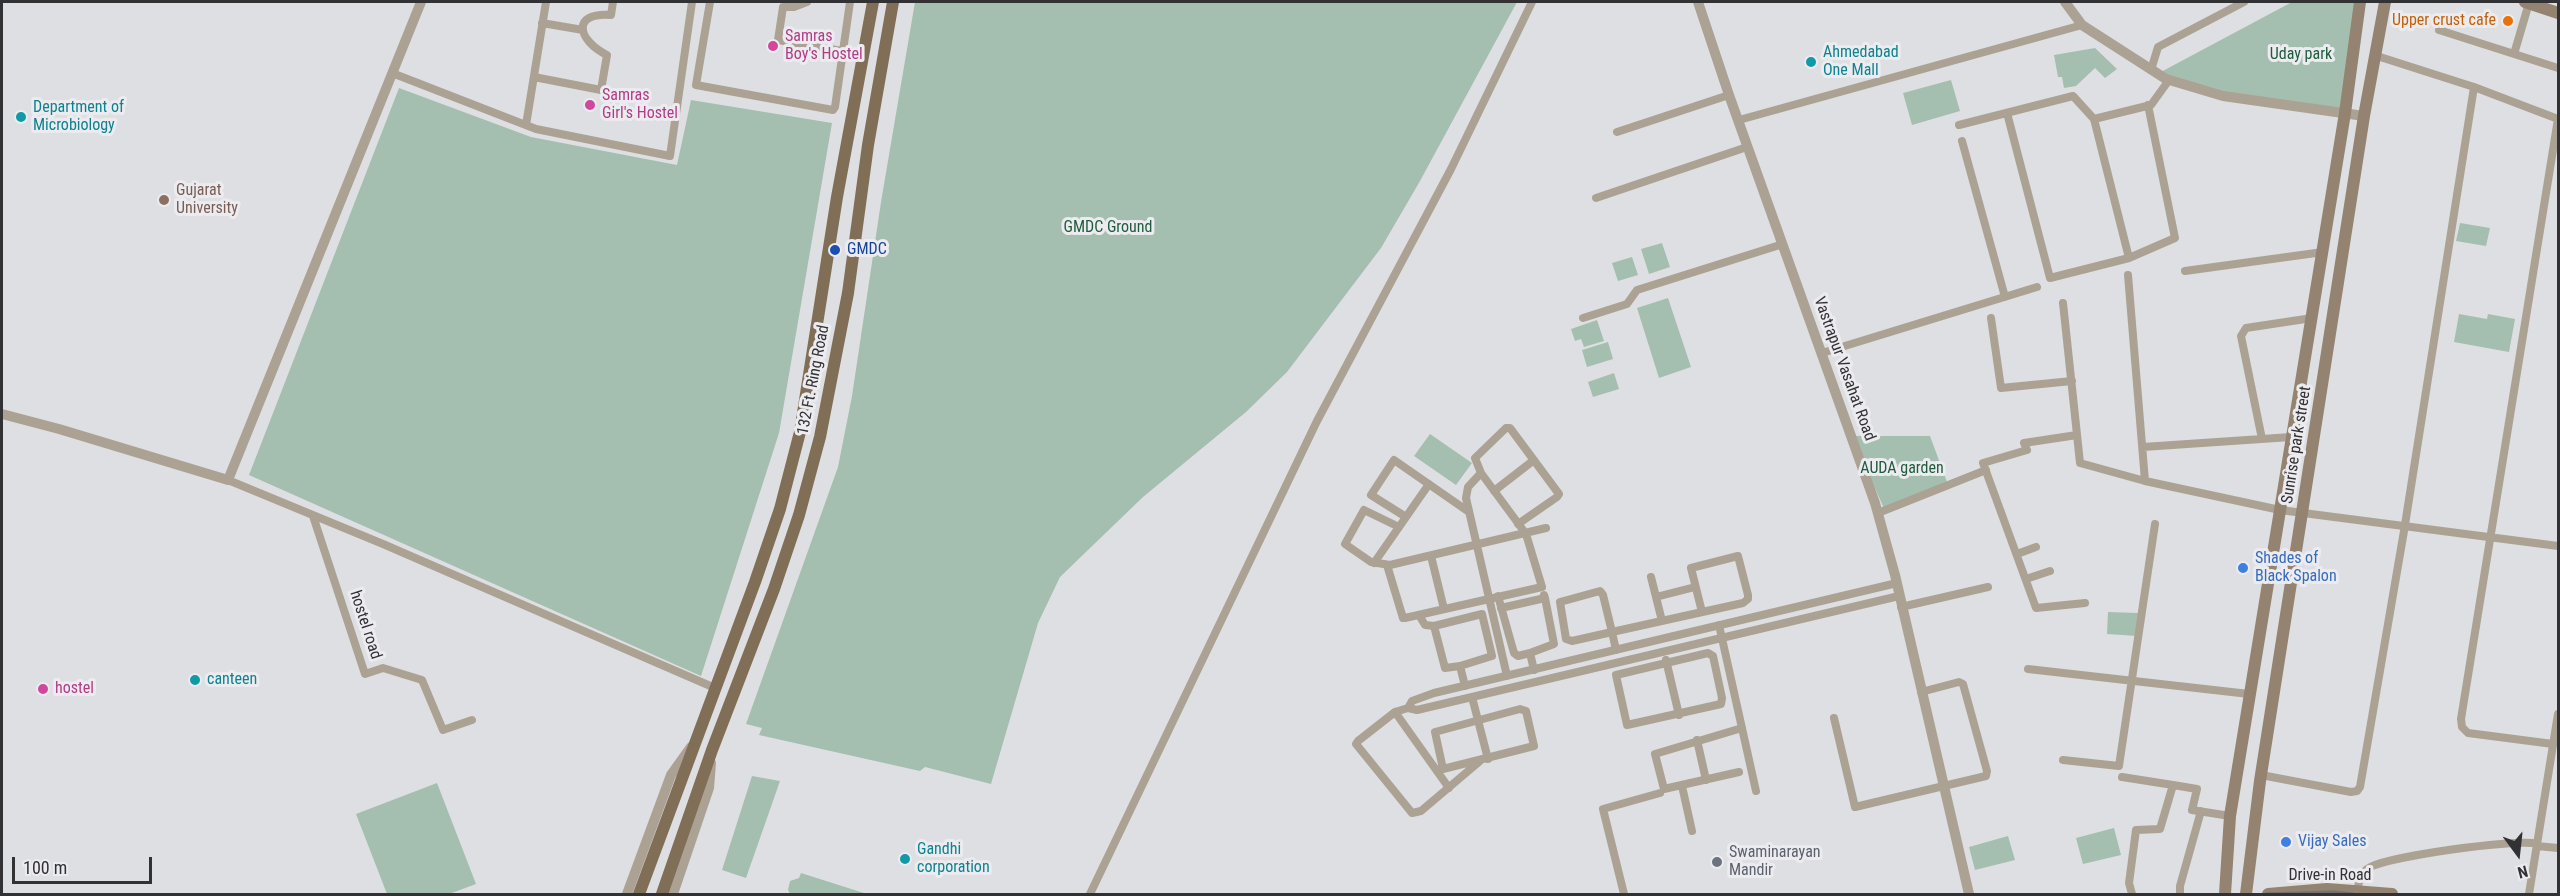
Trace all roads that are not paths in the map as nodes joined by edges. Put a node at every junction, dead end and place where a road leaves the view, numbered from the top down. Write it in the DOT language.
graph roads {
  1 [pos="421,2"];
  2 [pos="546,2"];
  3 [pos="613,2"];
  4 [pos="692,2"];
  5 [pos="710,2"];
  6 [pos="807,2"];
  7 [pos="850,2"];
  8 [pos="873,2"];
  9 [pos="893,2"];
  10 [pos="1532,2"];
  11 [pos="1698,2"];
  12 [pos="2065,2"];
  13 [pos="2244,2"];
  14 [pos="2360,2"];
  15 [pos="2385,2"];
  16 [pos="2527,2"];
  17 [pos="2559,13"];
  18 [pos="542,23"];
  19 [pos="2082,26"];
  20 [pos="583,30"];
  21 [pos="2439,30"];
  22 [pos="842,51"];
  23 [pos="2514,54"];
  24 [pos="2377,56"];
  25 [pos="2559,68"];
  26 [pos="2151,70"];
  27 [pos="392,73"];
  28 [pos="534,77"];
  29 [pos="2169,80"];
  30 [pos="2474,87"];
  31 [pos="1729,95"];
  32 [pos="2148,105"];
  33 [pos="2007,113"];
  34 [pos="2345,113"];
  35 [pos="2364,116"];
  36 [pos="2094,119"];
  37 [pos="2558,119"];
  38 [pos="1739,120"];
  39 [pos="526,125"];
  40 [pos="1959,125"];
  41 [pos="1617,132"];
  42 [pos="1962,141"];
  43 [pos="1747,147"];
  44 [pos="1596,198"];
  45 [pos="1783,243"];
  46 [pos="2323,252"];
  47 [pos="2129,258"];
  48 [pos="2184,271"];
  49 [pos="2128,275"];
  50 [pos="2037,287"];
  51 [pos="2005,297"];
  52 [pos="2063,303"];
  53 [pos="1582,318"];
  54 [pos="1991,318"];
  55 [pos="2312,318"];
  56 [pos="1822,353"];
  57 [pos="2072,381"];
  58 [pos="2,414"];
  59 [pos="2077,435"];
  60 [pos="2291,437"];
  61 [pos="2262,439"];
  62 [pos="2143,447"];
  63 [pos="1534,460"];
  64 [pos="1986,470"];
  65 [pos="1481,472"];
  66 [pos="228,480"];
  67 [pos="2145,482"];
  68 [pos="1429,483"];
  69 [pos="1494,491"];
  70 [pos="2280,510"];
  71 [pos="1469,512"];
  72 [pos="2303,512"];
  73 [pos="1878,513"];
  74 [pos="313,516"];
  75 [pos="1406,517"];
  76 [pos="1518,524"];
  77 [pos="2155,524"];
  78 [pos="2405,525"];
  79 [pos="1399,527"];
  80 [pos="1546,528"];
  81 [pos="1526,534"];
  82 [pos="2490,537"];
  83 [pos="1477,546"];
  84 [pos="2559,546"];
  85 [pos="2036,547"];
  86 [pos="2016,554"];
  87 [pos="1431,556"];
  88 [pos="1374,563"];
  89 [pos="1387,565"];
  90 [pos="2050,571"];
  91 [pos="1651,577"];
  92 [pos="2026,579"];
  93 [pos="1897,583"];
  94 [pos="1542,587"];
  95 [pos="1695,587"];
  96 [pos="1988,587"];
  97 [pos="1494,597"];
  98 [pos="1656,597"];
  99 [pos="1545,598"];
  100 [pos="1900,602"];
  101 [pos="2085,603"];
  102 [pos="1501,608"];
  103 [pos="1444,609"];
  104 [pos="1702,612"];
  105 [pos="1419,615"];
  106 [pos="1662,621"];
  107 [pos="1719,625"];
  108 [pos="1434,626"];
  109 [pos="1612,632"];
  110 [pos="1723,639"];
  111 [pos="1616,650"];
  112 [pos="1664,652"];
  113 [pos="1530,653"];
  114 [pos="1621,662"];
  115 [pos="1667,663"];
  116 [pos="1460,666"];
  117 [pos="2028,669"];
  118 [pos="1534,670"];
  119 [pos="1623,673"];
  120 [pos="1507,676"];
  121 [pos="2132,681"];
  122 [pos="1465,686"];
  123 [pos="715,688"];
  124 [pos="1921,692"];
  125 [pos="2249,694"];
  126 [pos="1472,697"];
  127 [pos="1408,708"];
  128 [pos="1395,712"];
  129 [pos="2559,714"];
  130 [pos="1679,715"];
  131 [pos="1834,718"];
  132 [pos="472,720"];
  133 [pos="1478,720"];
  134 [pos="1742,728"];
  135 [pos="1697,740"];
  136 [pos="695,742"];
  137 [pos="2553,744"];
  138 [pos="712,750"];
  139 [pos="1484,760"];
  140 [pos="2063,760"];
  141 [pos="1739,772"];
  142 [pos="2261,775"];
  143 [pos="2122,777"];
  144 [pos="1706,780"];
  145 [pos="2173,785"];
  146 [pos="1682,786"];
  147 [pos="1449,788"];
  148 [pos="1943,788"];
  149 [pos="1756,791"];
  150 [pos="1660,793"];
  151 [pos="2200,811"];
  152 [pos="2230,816"];
  153 [pos="1692,831"];
  154 [pos="2537,845"];
  155 [pos="2559,849"];
  156 [pos="2357,890"];
  157 [pos="627,894"];
  158 [pos="639,894"];
  159 [pos="662,894"];
  160 [pos="673,894"];
  161 [pos="1090,894"];
  162 [pos="1624,894"];
  163 [pos="1969,894"];
  164 [pos="2132,894"];
  165 [pos="2180,894"];
  166 [pos="2225,894"];
  167 [pos="2246,894"];
  168 [pos="2268,894"];
  169 [pos="2392,894"];
  170 [pos="2529,894"];
  1 -- 27 [label="street"];
  2 -- 18 [label="street"];
  3 -- 20 [label="street"];
  4 -- 39 [label="street"];
  5 -- 22 [label="street"];
  6 -- 22 [label="street"];
  7 -- 22 [label="street"];
  8 -- 123 [label="main road, 132 Ft. Ring Road"];
  9 -- 138 [label="main road, 132 Ft. Ring Road"];
  10 -- 161 [label="street"];
  11 -- 31 [label="street, Vastrapur Vasahat Road"];
  12 -- 19 [label="street"];
  13 -- 26 [label="street"];
  14 -- 34 [label="main road"];
  15 -- 24 [label="main road, Sunrise park street"];
  16 -- 17 [label="main road"];
  16 -- 23 [label="street"];
  18 -- 20 [label="street"];
  18 -- 28 [label="street"];
  19 -- 26 [label="street"];
  19 -- 38 [label="street"];
  20 -- 28 [label="street"];
  21 -- 23 [label="street"];
  23 -- 25 [label="street"];
  24 -- 30 [label="street"];
  24 -- 35 [label="main road, Sunrise park street"];
  26 -- 29 [label="street"];
  27 -- 39 [label="street"];
  27 -- 66 [label="street"];
  28 -- 39 [label="street"];
  29 -- 32 [label="street"];
  29 -- 34 [label="street"];
  30 -- 37 [label="street"];
  30 -- 78 [label="street"];
  31 -- 38 [label="street, Vastrapur Vasahat Road"];
  31 -- 41 [label="street"];
  32 -- 36 [label="street"];
  32 -- 47 [label="street"];
  33 -- 36 [label="street"];
  33 -- 40 [label="street"];
  33 -- 47 [label="street"];
  34 -- 35 [label="street"];
  34 -- 46 [label="main road"];
  35 -- 72 [label="main road, Sunrise park street"];
  36 -- 47 [label="street"];
  37 -- 82 [label="street"];
  38 -- 43 [label="street, Vastrapur Vasahat Road"];
  42 -- 51 [label="street"];
  43 -- 44 [label="street"];
  43 -- 45 [label="street, Vastrapur Vasahat Road"];
  45 -- 53 [label="street"];
  45 -- 56 [label="street, Vastrapur Vasahat Road"];
  46 -- 48 [label="street"];
  46 -- 55 [label="main road"];
  49 -- 62 [label="street"];
  50 -- 51 [label="street"];
  51 -- 56 [label="street"];
  52 -- 57 [label="street"];
  54 -- 57 [label="street"];
  55 -- 60 [label="main road"];
  55 -- 61 [label="street"];
  56 -- 73 [label="street, Vastrapur Vasahat Road"];
  57 -- 59 [label="street"];
  58 -- 66 [label="street"];
  59 -- 64 [label="street"];
  59 -- 67 [label="street"];
  60 -- 61 [label="street"];
  60 -- 70 [label="main road"];
  61 -- 62 [label="street"];
  62 -- 67 [label="street"];
  63 -- 65 [label="street"];
  63 -- 69 [label="street"];
  63 -- 76 [label="street"];
  64 -- 73 [label="street"];
  64 -- 86 [label="street"];
  65 -- 69 [label="street"];
  65 -- 71 [label="street"];
  66 -- 74 [label="street"];
  67 -- 70 [label="street"];
  68 -- 71 [label="street"];
  68 -- 75 [label="street"];
  68 -- 75 [label="street"];
  69 -- 76 [label="street"];
  70 -- 72 [label="street"];
  70 -- 125 [label="main road"];
  71 -- 83 [label="street"];
  72 -- 78 [label="street"];
  72 -- 142 [label="main road, Sunrise park street"];
  73 -- 93 [label="street, Vastrapur Vasahat Road"];
  74 -- 123 [label="street"];
  74 -- 132 [label="street, hostel road"];
  75 -- 79 [label="street"];
  76 -- 81 [label="street"];
  77 -- 121 [label="street"];
  78 -- 82 [label="street"];
  78 -- 142 [label="street"];
  79 -- 88 [label="street"];
  79 -- 88 [label="street"];
  80 -- 81 [label="street"];
  81 -- 83 [label="street"];
  81 -- 94 [label="street"];
  82 -- 84 [label="street"];
  82 -- 137 [label="street"];
  83 -- 87 [label="street"];
  83 -- 97 [label="street"];
  85 -- 86 [label="street"];
  86 -- 92 [label="street"];
  87 -- 89 [label="street"];
  87 -- 103 [label="street"];
  88 -- 89 [label="street"];
  89 -- 105 [label="street"];
  90 -- 92 [label="street"];
  91 -- 98 [label="street"];
  92 -- 101 [label="street"];
  93 -- 100 [label="street, Vastrapur Vasahat Road"];
  93 -- 107 [label="street"];
  94 -- 97 [label="street"];
  94 -- 99 [label="street"];
  95 -- 98 [label="street"];
  95 -- 104 [label="street"];
  95 -- 104 [label="street"];
  96 -- 100 [label="street"];
  97 -- 102 [label="street"];
  97 -- 103 [label="street"];
  97 -- 120 [label="street"];
  98 -- 106 [label="street"];
  99 -- 102 [label="street"];
  99 -- 113 [label="street"];
  100 -- 110 [label="street"];
  100 -- 124 [label="street, Vastrapur Vasahat Road"];
  102 -- 113 [label="street"];
  103 -- 105 [label="street"];
  104 -- 106 [label="street"];
  105 -- 108 [label="street"];
  106 -- 109 [label="street"];
  107 -- 110 [label="street"];
  107 -- 111 [label="street"];
  108 -- 116 [label="street"];
  108 -- 116 [label="street"];
  109 -- 109 [label="street"];
  109 -- 111 [label="street"];
  110 -- 112 [label="street"];
  110 -- 134 [label="street"];
  111 -- 118 [label="street"];
  112 -- 114 [label="street"];
  112 -- 115 [label="street"];
  113 -- 118 [label="street"];
  114 -- 119 [label="street"];
  114 -- 126 [label="street"];
  115 -- 119 [label="street"];
  115 -- 130 [label="street"];
  115 -- 130 [label="street"];
  116 -- 122 [label="street"];
  117 -- 121 [label="street"];
  118 -- 120 [label="street"];
  119 -- 130 [label="street"];
  120 -- 122 [label="street"];
  121 -- 125 [label="street"];
  121 -- 140 [label="street"];
  122 -- 127 [label="street"];
  123 -- 136 [label="main road, 132 Ft. Ring Road"];
  124 -- 148 [label="street, Vastrapur Vasahat Road"];
  124 -- 148 [label="street"];
  125 -- 152 [label="main road"];
  126 -- 127 [label="street"];
  126 -- 133 [label="street"];
  127 -- 128 [label="street"];
  128 -- 147 [label="street"];
  128 -- 147 [label="street"];
  129 -- 137 [label="street"];
  131 -- 148 [label="street"];
  133 -- 139 [label="street"];
  133 -- 139 [label="street"];
  133 -- 139 [label="street"];
  134 -- 135 [label="street"];
  134 -- 149 [label="street"];
  135 -- 144 [label="street"];
  135 -- 146 [label="street"];
  136 -- 157 [label="street"];
  136 -- 158 [label="main road, 132 Ft. Ring Road"];
  137 -- 154 [label="street"];
  138 -- 159 [label="main road, 132 Ft. Ring Road"];
  138 -- 160 [label="street"];
  139 -- 147 [label="street"];
  141 -- 144 [label="street"];
  142 -- 167 [label="main road, Sunrise park street"];
  143 -- 145 [label="street"];
  144 -- 146 [label="street"];
  145 -- 151 [label="street"];
  145 -- 164 [label="street"];
  146 -- 153 [label="street"];
  148 -- 163 [label="street, Vastrapur Vasahat Road"];
  150 -- 162 [label="street"];
  151 -- 152 [label="street"];
  151 -- 165 [label="street"];
  152 -- 166 [label="main road"];
  154 -- 155 [label="street"];
  154 -- 156 [label="street"];
  154 -- 170 [label="street"];
  156 -- 168 [label="main road, Drive-in Road"];
  156 -- 169 [label="main road, Drive-in Road"];
}
